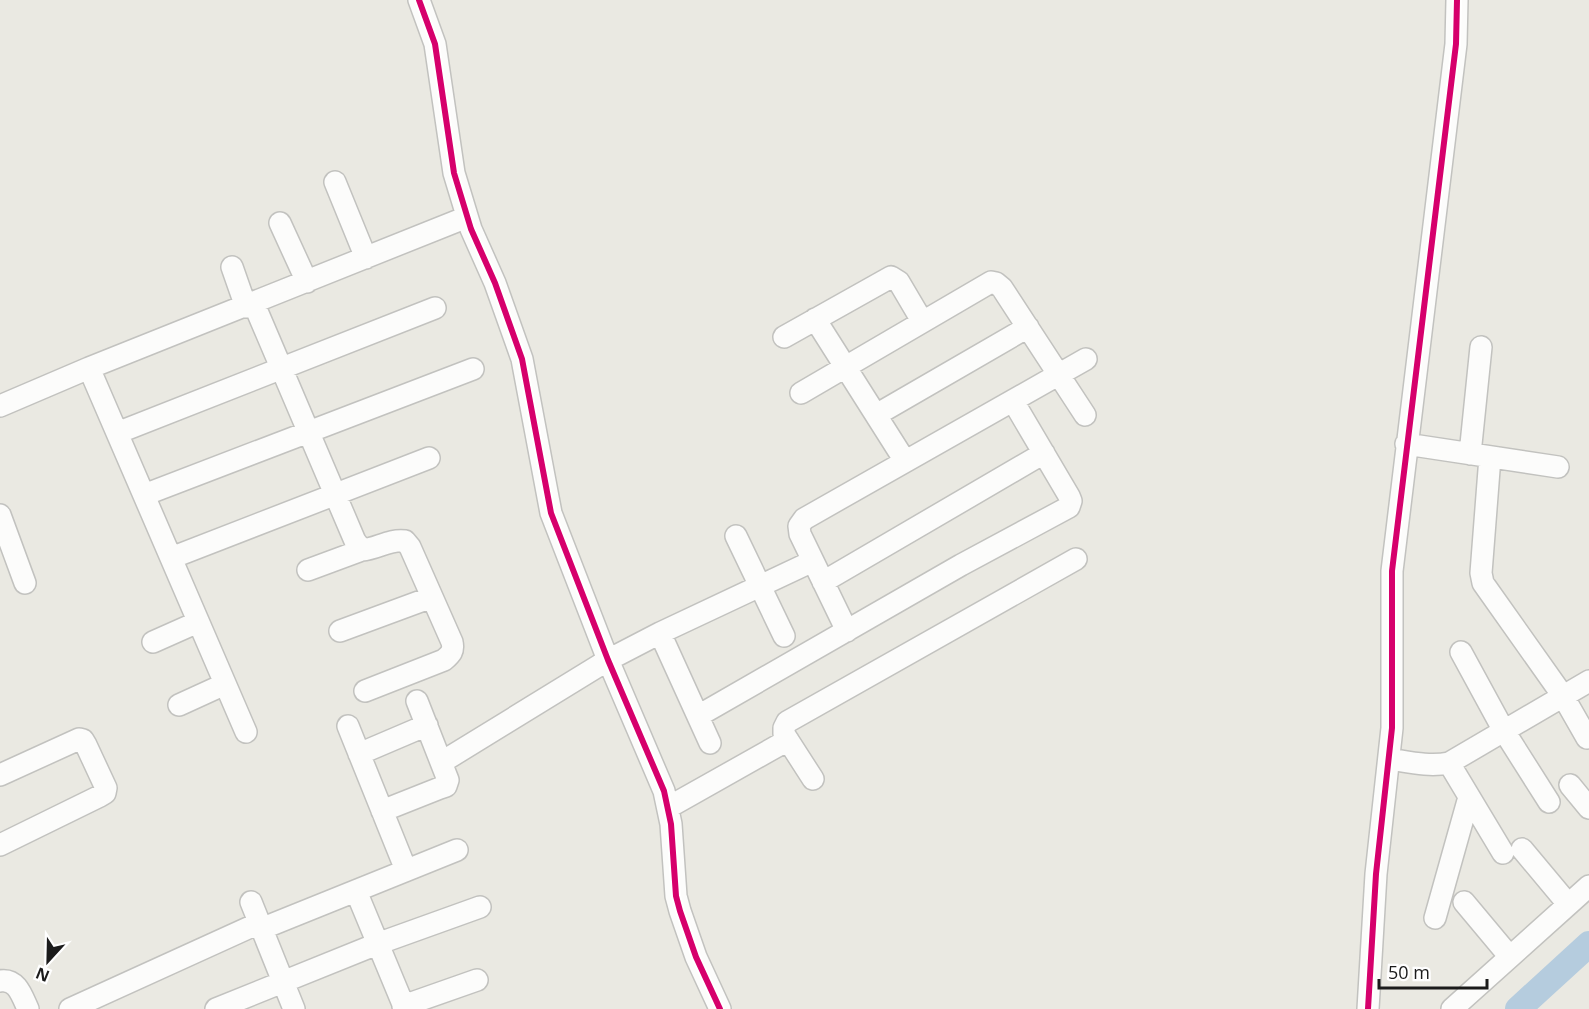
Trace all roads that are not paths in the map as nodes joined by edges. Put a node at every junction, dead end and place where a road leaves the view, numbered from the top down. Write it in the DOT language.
graph roads {
  1 [pos="419,0"];
  2 [pos="1457,0"];
  3 [pos="334,182"];
  4 [pos="467,217"];
  5 [pos="280,223"];
  6 [pos="366,258"];
  7 [pos="232,267"];
  8 [pos="307,282"];
  9 [pos="250,305"];
  10 [pos="435,308"];
  11 [pos="815,320"];
  12 [pos="922,321"];
  13 [pos="1028,327"];
  14 [pos="784,337"];
  15 [pos="1481,347"];
  16 [pos="1086,358"];
  17 [pos="845,367"];
  18 [pos="89,368"];
  19 [pos="282,368"];
  20 [pos="473,369"];
  21 [pos="1059,375"];
  22 [pos="801,393"];
  23 [pos="1013,400"];
  24 [pos="0,406"];
  25 [pos="876,415"];
  26 [pos="1086,415"];
  27 [pos="308,432"];
  28 [pos="117,433"];
  29 [pos="1406,444"];
  30 [pos="1044,453"];
  31 [pos="1480,455"];
  32 [pos="429,458"];
  33 [pos="905,461"];
  34 [pos="1558,467"];
  35 [pos="335,494"];
  36 [pos="144,495"];
  37 [pos="0,515"];
  38 [pos="736,536"];
  39 [pos="362,550"];
  40 [pos="171,558"];
  41 [pos="1076,559"];
  42 [pos="813,561"];
  43 [pos="308,570"];
  44 [pos="823,582"];
  45 [pos="25,583"];
  46 [pos="760,586"];
  47 [pos="432,597"];
  48 [pos="198,622"];
  49 [pos="340,631"];
  50 [pos="847,631"];
  51 [pos="660,633"];
  52 [pos="784,636"];
  53 [pos="153,642"];
  54 [pos="1461,652"];
  55 [pos="609,660"];
  56 [pos="1589,681"];
  57 [pos="225,684"];
  58 [pos="365,691"];
  59 [pos="1563,696"];
  60 [pos="417,700"];
  61 [pos="178,705"];
  62 [pos="698,716"];
  63 [pos="427,725"];
  64 [pos="348,726"];
  65 [pos="1503,731"];
  66 [pos="246,732"];
  67 [pos="1587,738"];
  68 [pos="788,740"];
  69 [pos="710,743"];
  70 [pos="359,754"];
  71 [pos="1389,759"];
  72 [pos="442,762"];
  73 [pos="1449,763"];
  74 [pos="0,775"];
  75 [pos="813,779"];
  76 [pos="1570,785"];
  77 [pos="1469,797"];
  78 [pos="1548,802"];
  79 [pos="669,807"];
  80 [pos="1589,808"];
  81 [pos="382,811"];
  82 [pos="0,845"];
  83 [pos="457,850"];
  84 [pos="406,870"];
  85 [pos="1589,886"];
  86 [pos="356,891"];
  87 [pos="251,902"];
  88 [pos="1464,902"];
  89 [pos="1568,904"];
  90 [pos="480,907"];
  91 [pos="1435,918"];
  92 [pos="260,926"];
  93 [pos="377,944"];
  94 [pos="1510,957"];
  95 [pos="477,980"];
  96 [pos="0,981"];
  97 [pos="282,981"];
  98 [pos="404,1007"];
  99 [pos="28,1009"];
  100 [pos="70,1009"];
  101 [pos="216,1009"];
  102 [pos="294,1009"];
  103 [pos="720,1009"];
  104 [pos="1368,1009"];
  105 [pos="1452,1009"];
  1 -- 4 [label="street"];
  2 -- 29 [label="street"];
  3 -- 6 [label="street"];
  4 -- 6 [label="street"];
  4 -- 55 [label="street"];
  5 -- 8 [label="street"];
  6 -- 8 [label="street"];
  7 -- 9 [label="street"];
  8 -- 9 [label="street"];
  9 -- 18 [label="street"];
  9 -- 19 [label="street"];
  10 -- 19 [label="street"];
  11 -- 12 [label="street"];
  11 -- 14 [label="street"];
  11 -- 17 [label="street"];
  12 -- 13 [label="street"];
  12 -- 17 [label="street"];
  13 -- 21 [label="street"];
  13 -- 25 [label="street"];
  15 -- 31 [label="street"];
  16 -- 21 [label="street"];
  17 -- 22 [label="street"];
  17 -- 25 [label="street"];
  18 -- 24 [label="street"];
  18 -- 28 [label="street"];
  19 -- 27 [label="street"];
  19 -- 28 [label="street"];
  20 -- 27 [label="street"];
  21 -- 23 [label="street"];
  21 -- 26 [label="street"];
  23 -- 30 [label="street"];
  23 -- 33 [label="street"];
  25 -- 33 [label="street"];
  27 -- 35 [label="street"];
  27 -- 36 [label="street"];
  28 -- 36 [label="street"];
  29 -- 31 [label="street"];
  29 -- 71 [label="street"];
  30 -- 44 [label="street"];
  30 -- 50 [label="street"];
  31 -- 34 [label="street"];
  31 -- 59 [label="street"];
  32 -- 35 [label="street"];
  33 -- 42 [label="street"];
  35 -- 39 [label="street"];
  35 -- 40 [label="street"];
  36 -- 40 [label="street"];
  37 -- 45 [label="street"];
  38 -- 46 [label="street"];
  39 -- 43 [label="street"];
  39 -- 47 [label="street"];
  40 -- 48 [label="street"];
  41 -- 68 [label="street"];
  42 -- 44 [label="street"];
  42 -- 46 [label="street"];
  44 -- 50 [label="street"];
  46 -- 51 [label="street"];
  46 -- 52 [label="street"];
  47 -- 49 [label="street"];
  47 -- 58 [label="street"];
  48 -- 53 [label="street"];
  48 -- 57 [label="street"];
  50 -- 62 [label="street"];
  51 -- 55 [label="street"];
  51 -- 62 [label="street"];
  54 -- 65 [label="street"];
  55 -- 72 [label="street"];
  55 -- 79 [label="street"];
  56 -- 59 [label="street"];
  57 -- 61 [label="street"];
  57 -- 66 [label="street"];
  59 -- 65 [label="street"];
  59 -- 67 [label="street"];
  60 -- 63 [label="street"];
  62 -- 69 [label="street"];
  63 -- 70 [label="street"];
  63 -- 72 [label="street"];
  64 -- 70 [label="street"];
  65 -- 73 [label="street"];
  65 -- 78 [label="street"];
  68 -- 75 [label="street"];
  68 -- 79 [label="street"];
  70 -- 81 [label="street"];
  71 -- 73 [label="street"];
  71 -- 104 [label="street"];
  72 -- 81 [label="street"];
  73 -- 77 [label="street"];
  74 -- 82 [label="street"];
  76 -- 80 [label="street"];
  77 -- 89 [label="street"];
  77 -- 91 [label="street"];
  79 -- 103 [label="street"];
  81 -- 84 [label="street"];
  83 -- 84 [label="street"];
  84 -- 86 [label="street"];
  85 -- 89 [label="street"];
  86 -- 92 [label="street"];
  86 -- 93 [label="street"];
  87 -- 92 [label="street"];
  88 -- 94 [label="street"];
  89 -- 94 [label="street"];
  90 -- 93 [label="street"];
  92 -- 97 [label="street"];
  92 -- 100 [label="street"];
  93 -- 97 [label="street"];
  93 -- 98 [label="street"];
  94 -- 105 [label="street"];
  95 -- 98 [label="street"];
  96 -- 99 [label="street"];
  97 -- 101 [label="street"];
  97 -- 102 [label="street"];
}
